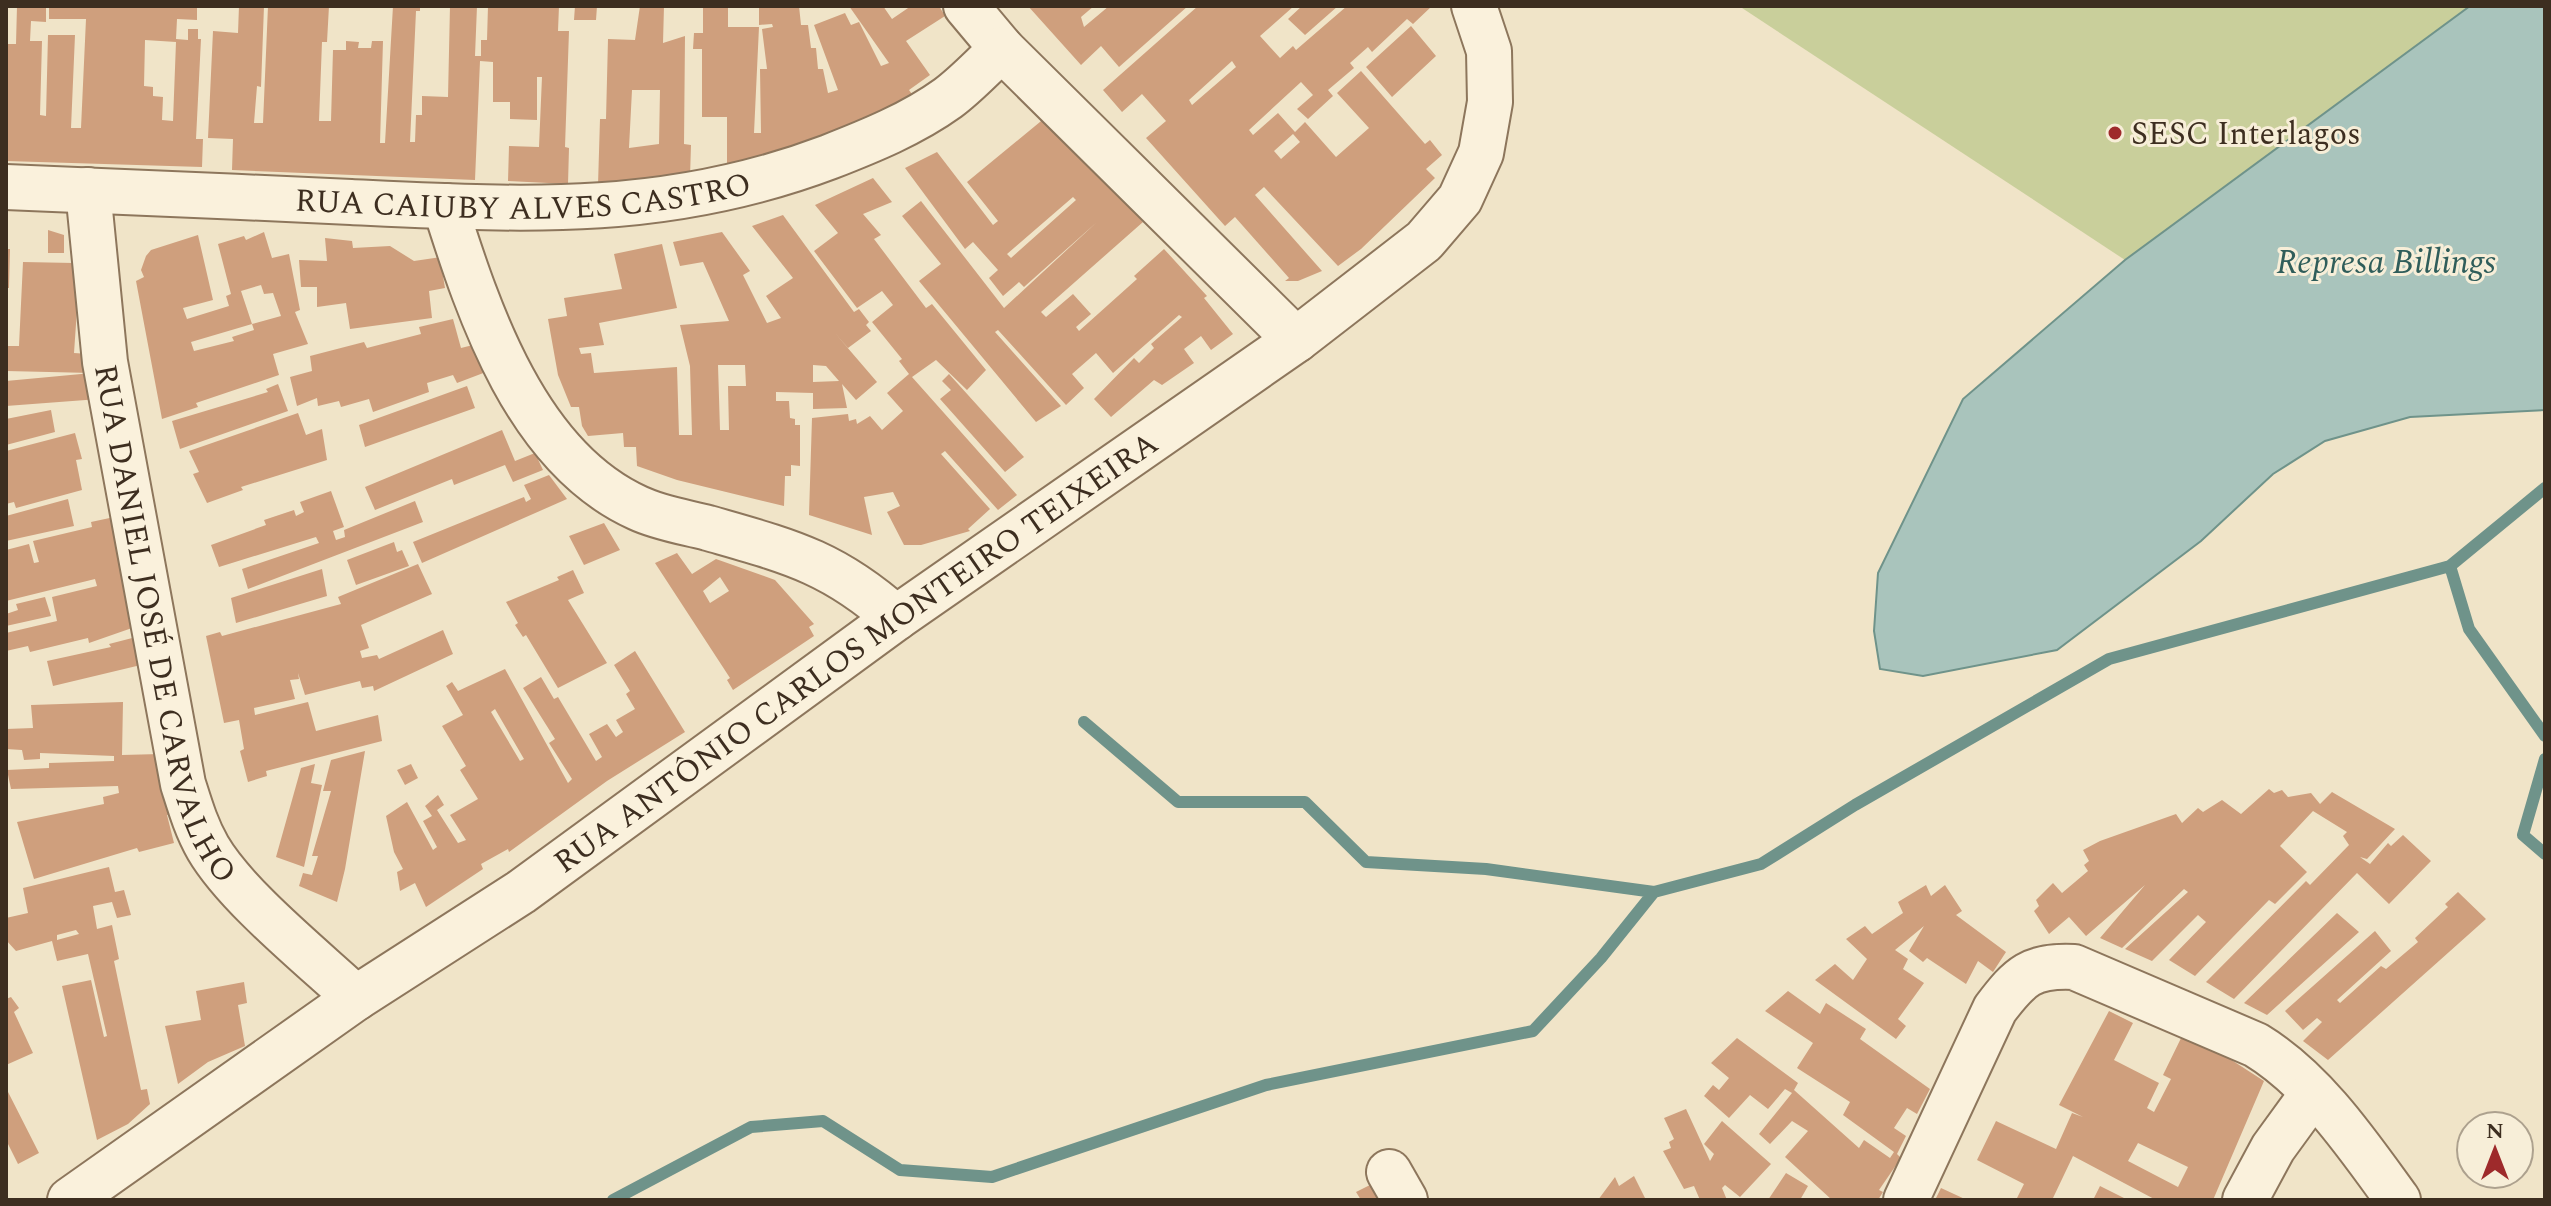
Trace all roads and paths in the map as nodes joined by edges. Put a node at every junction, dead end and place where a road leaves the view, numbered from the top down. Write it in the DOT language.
graph roads {
  1 [pos="966,6"];
  2 [pos="1474,6"];
  3 [pos="1002,49"];
  4 [pos="6,187"];
  5 [pos="88,190"];
  6 [pos="445,206"];
  7 [pos="1296,340"];
  8 [pos="896,618"];
  9 [pos="356,998"];
  10 [pos="2313,1093"];
  11 [pos="70,1200"];
  12 [pos="1906,1200"];
  13 [pos="2245,1200"];
  14 [pos="2398,1200"];
  1 -- 3 [label="street"];
  2 -- 7 [label="street, RUA ANTÔNIO CARLOS MONTEIRO TEIXEIRA"];
  3 -- 6 [label="street, RUA CAIUBY ALVES CASTRO"];
  3 -- 7 [label="street"];
  4 -- 5 [label="street, RUA CAIUBY ALVES CASTRO"];
  5 -- 6 [label="street, RUA CAIUBY ALVES CASTRO"];
  5 -- 9 [label="street, RUA DANIEL JOSÉ DE CARVALHO"];
  6 -- 8 [label="street"];
  7 -- 8 [label="street, RUA ANTÔNIO CARLOS MONTEIRO TEIXEIRA"];
  8 -- 9 [label="street, RUA ANTÔNIO CARLOS MONTEIRO TEIXEIRA"];
  9 -- 11 [label="street, RUA ANTÔNIO CARLOS MONTEIRO TEIXEIRA"];
  10 -- 12 [label="street"];
  10 -- 13 [label="street"];
  10 -- 14 [label="street"];
}
